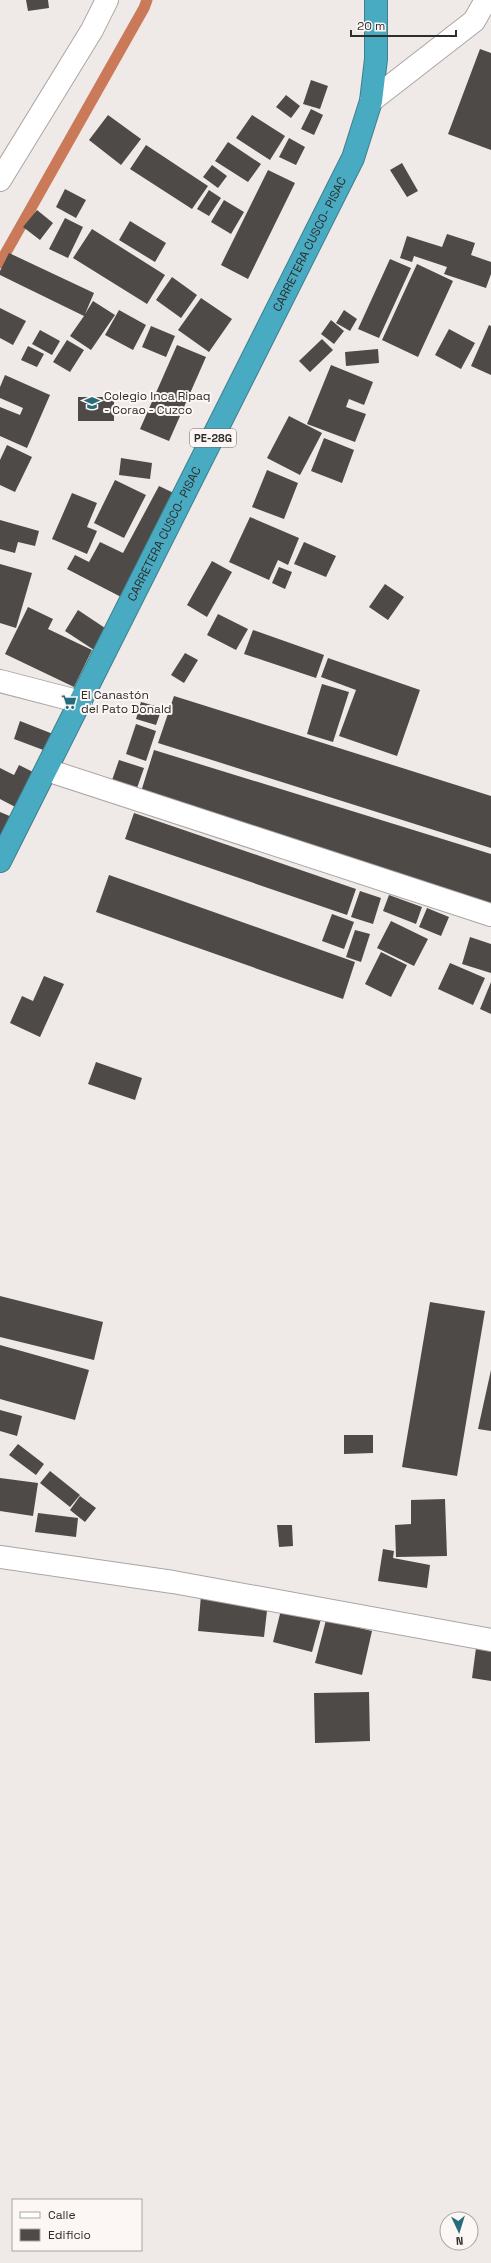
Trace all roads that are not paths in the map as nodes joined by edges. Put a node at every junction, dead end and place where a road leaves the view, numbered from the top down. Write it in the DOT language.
graph roads {
  1 [pos="107,0"];
  2 [pos="376,0"];
  3 [pos="486,0"];
  4 [pos="371,101"];
  5 [pos="0,180"];
  6 [pos="0,681"];
  7 [pos="81,702"];
  8 [pos="46,770"];
  9 [pos="0,861"];
  10 [pos="491,915"];
  11 [pos="0,1557"];
  12 [pos="491,1640"];
  1 -- 5 [label="street"];
  2 -- 4 [label="highway, CARRETERA CUSCO- PISAC / PE-28G"];
  3 -- 4 [label="street"];
  4 -- 7 [label="highway, CARRETERA CUSCO- PISAC / PE-28G"];
  6 -- 7 [label="street"];
  7 -- 8 [label="highway, CARRETERA CUSCO- PISAC / PE-28G"];
  8 -- 9 [label="highway, CARRETERA CUSCO- PISAC / PE-28G"];
  8 -- 10 [label="street"];
  11 -- 12 [label="street"];
}
